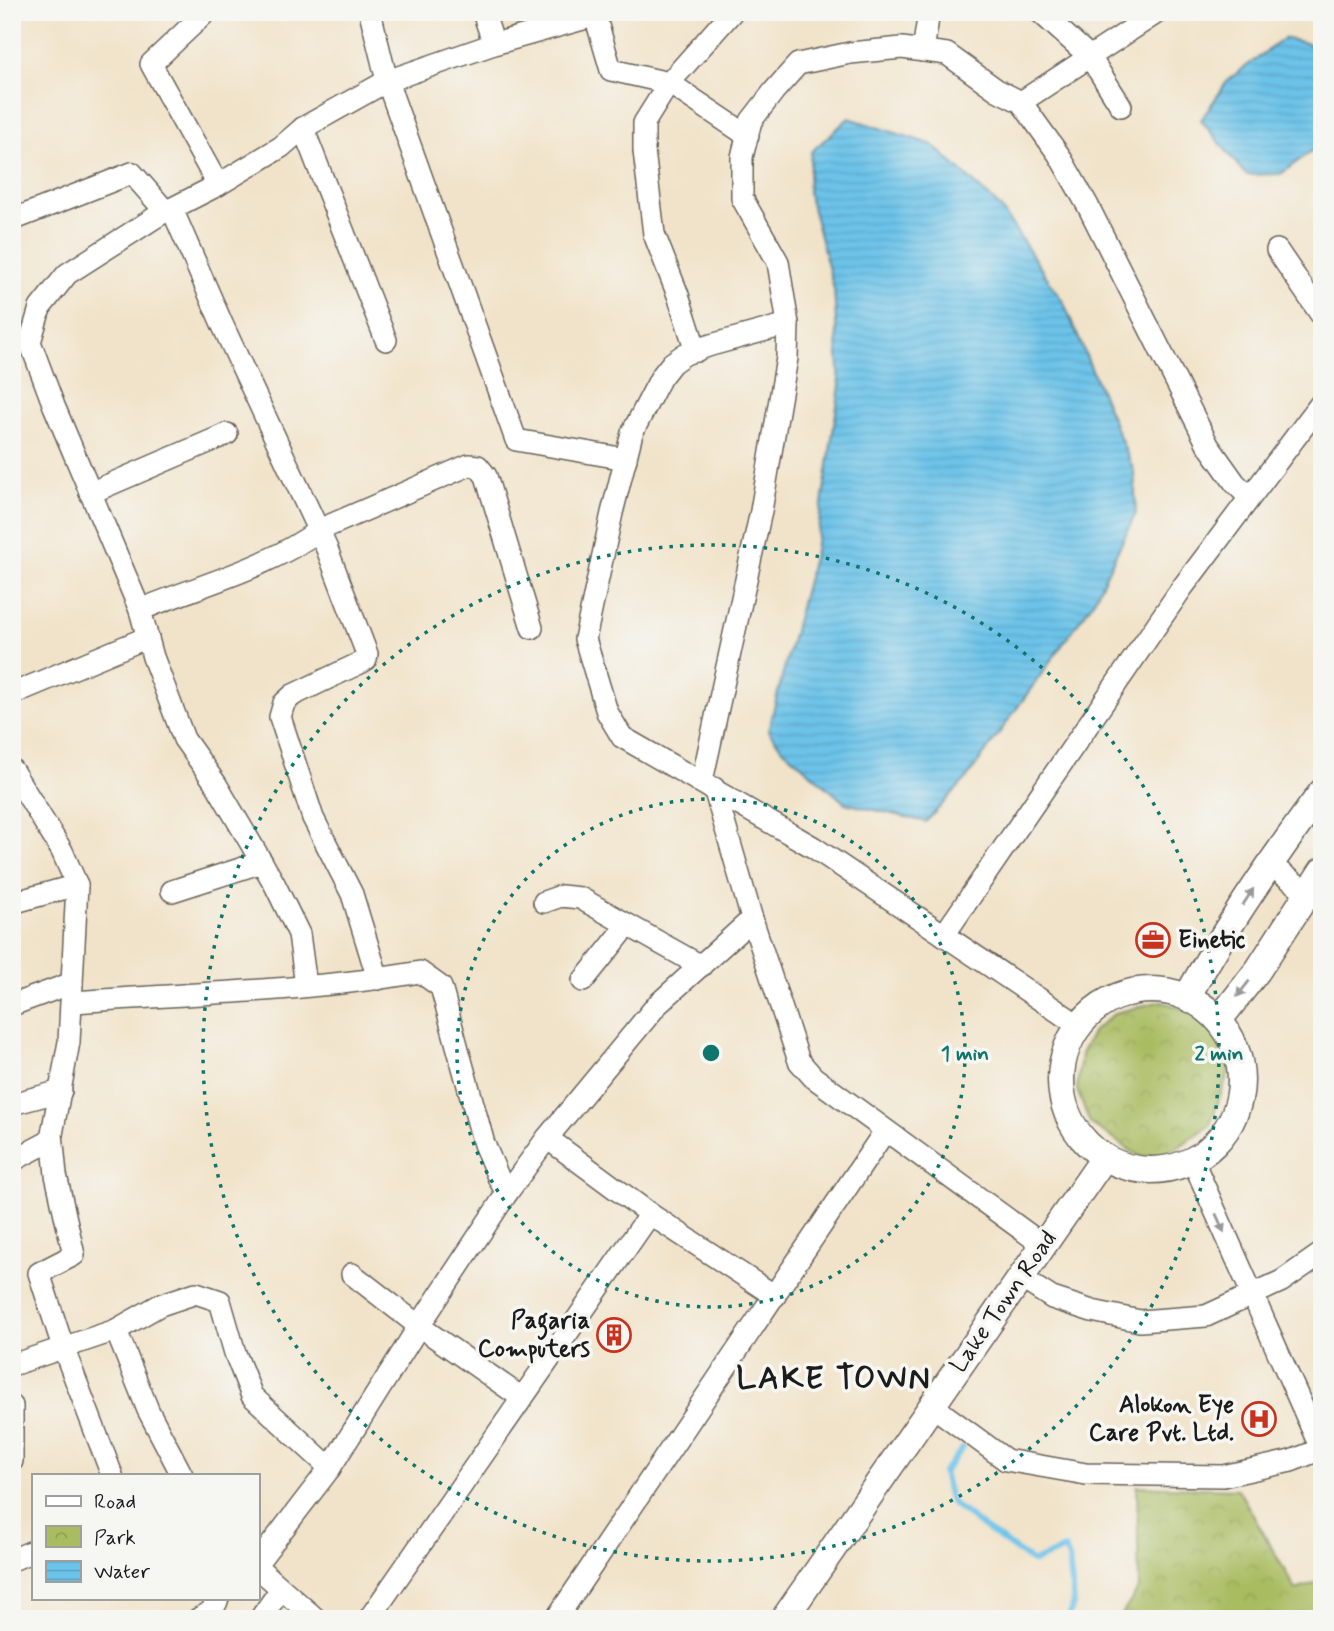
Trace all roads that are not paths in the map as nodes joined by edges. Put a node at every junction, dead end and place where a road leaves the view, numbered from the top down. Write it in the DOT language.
graph roads {
  1 [pos="206,12"];
  2 [pos="370,12"];
  3 [pos="483,12"];
  4 [pos="732,12"];
  5 [pos="929,12"];
  6 [pos="1040,12"];
  7 [pos="1158,12"];
  8 [pos="594,14"];
  9 [pos="494,44"];
  10 [pos="923,51"];
  11 [pos="1090,57"];
  12 [pos="387,81"];
  13 [pos="669,83"];
  14 [pos="1021,102"];
  15 [pos="1121,106"];
  16 [pos="303,128"];
  17 [pos="748,136"];
  18 [pos="218,185"];
  19 [pos="169,211"];
  20 [pos="12,220"];
  21 [pos="1277,250"];
  22 [pos="1322,316"];
  23 [pos="788,324"];
  24 [pos="386,340"];
  25 [pos="21,346"];
  26 [pos="696,351"];
  27 [pos="1322,402"];
  28 [pos="227,434"];
  29 [pos="626,459"];
  30 [pos="90,493"];
  31 [pos="1249,497"];
  32 [pos="319,530"];
  33 [pos="140,610"];
  34 [pos="532,628"];
  35 [pos="148,637"];
  36 [pos="12,694"];
  37 [pos="16,781"];
  38 [pos="708,784"];
  39 [pos="1322,792"];
  40 [pos="262,862"];
  41 [pos="1269,864"];
  42 [pos="76,886"];
  43 [pos="1317,887"];
  44 [pos="172,891"];
  45 [pos="544,902"];
  46 [pos="12,903"];
  47 [pos="752,919"];
  48 [pos="628,925"];
  49 [pos="944,935"];
  50 [pos="701,966"];
  51 [pos="378,979"];
  52 [pos="583,981"];
  53 [pos="306,986"];
  54 [pos="72,993"];
  55 [pos="1187,997"];
  56 [pos="12,1005"];
  57 [pos="1219,1020"];
  58 [pos="1078,1025"];
  59 [pos="61,1091"];
  60 [pos="12,1104"];
  61 [pos="886,1131"];
  62 [pos="547,1138"];
  63 [pos="52,1140"];
  64 [pos="1104,1158"];
  65 [pos="12,1161"];
  66 [pos="1192,1161"];
  67 [pos="507,1193"];
  68 [pos="650,1214"];
  69 [pos="1043,1245"];
  70 [pos="1322,1253"];
  71 [pos="352,1273"];
  72 [pos="1021,1278"];
  73 [pos="775,1296"];
  74 [pos="1252,1296"];
  75 [pos="419,1326"];
  76 [pos="116,1330"];
  77 [pos="63,1347"];
  78 [pos="12,1365"];
  79 [pos="522,1398"];
  80 [pos="931,1405"];
  81 [pos="12,1406"];
  82 [pos="1322,1450"];
  83 [pos="12,1461"];
  84 [pos="330,1468"];
  85 [pos="112,1474"];
  86 [pos="181,1474"];
  87 [pos="32,1551"];
  88 [pos="12,1560"];
  89 [pos="259,1562"];
  90 [pos="259,1567"];
  91 [pos="281,1588"];
  92 [pos="217,1600"];
  93 [pos="232,1600"];
  94 [pos="198,1619"];
  95 [pos="218,1619"];
  96 [pos="260,1619"];
  97 [pos="316,1619"];
  98 [pos="369,1619"];
  99 [pos="556,1619"];
  100 [pos="784,1619"];
  1 -- 18 [label="street"];
  2 -- 12 [label="street"];
  3 -- 9 [label="street"];
  4 -- 13 [label="street"];
  5 -- 10 [label="street"];
  6 -- 11 [label="street"];
  7 -- 11 [label="street"];
  8 -- 9 [label="street"];
  8 -- 13 [label="street"];
  9 -- 12 [label="street"];
  10 -- 14 [label="street"];
  10 -- 17 [label="street"];
  11 -- 14 [label="street"];
  11 -- 15 [label="street"];
  12 -- 16 [label="street"];
  12 -- 29 [label="street"];
  13 -- 17 [label="street"];
  13 -- 26 [label="street"];
  14 -- 31 [label="street"];
  16 -- 18 [label="street"];
  16 -- 24 [label="street"];
  17 -- 23 [label="street"];
  18 -- 19 [label="street"];
  19 -- 20 [label="street"];
  19 -- 25 [label="street"];
  19 -- 32 [label="street"];
  21 -- 22 [label="street"];
  23 -- 26 [label="street"];
  23 -- 38 [label="street"];
  25 -- 30 [label="street"];
  26 -- 29 [label="street"];
  27 -- 31 [label="street"];
  28 -- 30 [label="street"];
  29 -- 38 [label="street"];
  30 -- 33 [label="street"];
  31 -- 49 [label="street"];
  32 -- 33 [label="street"];
  32 -- 34 [label="street"];
  32 -- 51 [label="street"];
  33 -- 35 [label="street"];
  35 -- 36 [label="street"];
  35 -- 40 [label="street"];
  37 -- 42 [label="street"];
  38 -- 47 [label="street"];
  38 -- 49 [label="street"];
  39 -- 41 [label="street"];
  40 -- 44 [label="street"];
  40 -- 53 [label="street"];
  41 -- 43 [label="street"];
  55 -- 41 [label="street, one-way"];
  42 -- 46 [label="street"];
  42 -- 54 [label="street"];
  43 -- 57 [label="street, one-way"];
  45 -- 48 [label="street"];
  47 -- 50 [label="street"];
  47 -- 61 [label="street"];
  48 -- 50 [label="street"];
  48 -- 52 [label="street"];
  49 -- 58 [label="street"];
  50 -- 62 [label="street"];
  51 -- 53 [label="street"];
  51 -- 67 [label="street"];
  53 -- 54 [label="street"];
  54 -- 56 [label="street"];
  54 -- 59 [label="street"];
  55 -- 57 [label="street"];
  55 -- 58 [label="street"];
  57 -- 66 [label="street"];
  58 -- 64 [label="street"];
  59 -- 60 [label="street"];
  59 -- 63 [label="street"];
  61 -- 69 [label="street"];
  61 -- 73 [label="street"];
  62 -- 67 [label="street"];
  62 -- 68 [label="street"];
  63 -- 65 [label="street"];
  63 -- 77 [label="street"];
  64 -- 66 [label="street"];
  64 -- 69 [label="street, Lake Town Road"];
  66 -- 74 [label="street, one-way"];
  67 -- 75 [label="street"];
  68 -- 73 [label="street"];
  68 -- 79 [label="street"];
  69 -- 72 [label="street, Lake Town Road"];
  70 -- 74 [label="street"];
  71 -- 75 [label="street"];
  72 -- 74 [label="street"];
  72 -- 80 [label="street, Lake Town Road"];
  73 -- 99 [label="street"];
  74 -- 82 [label="street"];
  75 -- 79 [label="street"];
  75 -- 84 [label="street"];
  76 -- 77 [label="street"];
  76 -- 84 [label="street"];
  76 -- 86 [label="street"];
  77 -- 78 [label="street"];
  77 -- 85 [label="street"];
  79 -- 98 [label="street"];
  80 -- 82 [label="street"];
  80 -- 100 [label="street, Lake Town Road"];
  81 -- 83 [label="street"];
  84 -- 89 [label="street"];
  87 -- 88 [label="street"];
  90 -- 91 [label="street"];
  91 -- 96 [label="street"];
  91 -- 97 [label="street"];
  92 -- 94 [label="street"];
  93 -- 95 [label="street"];
}
